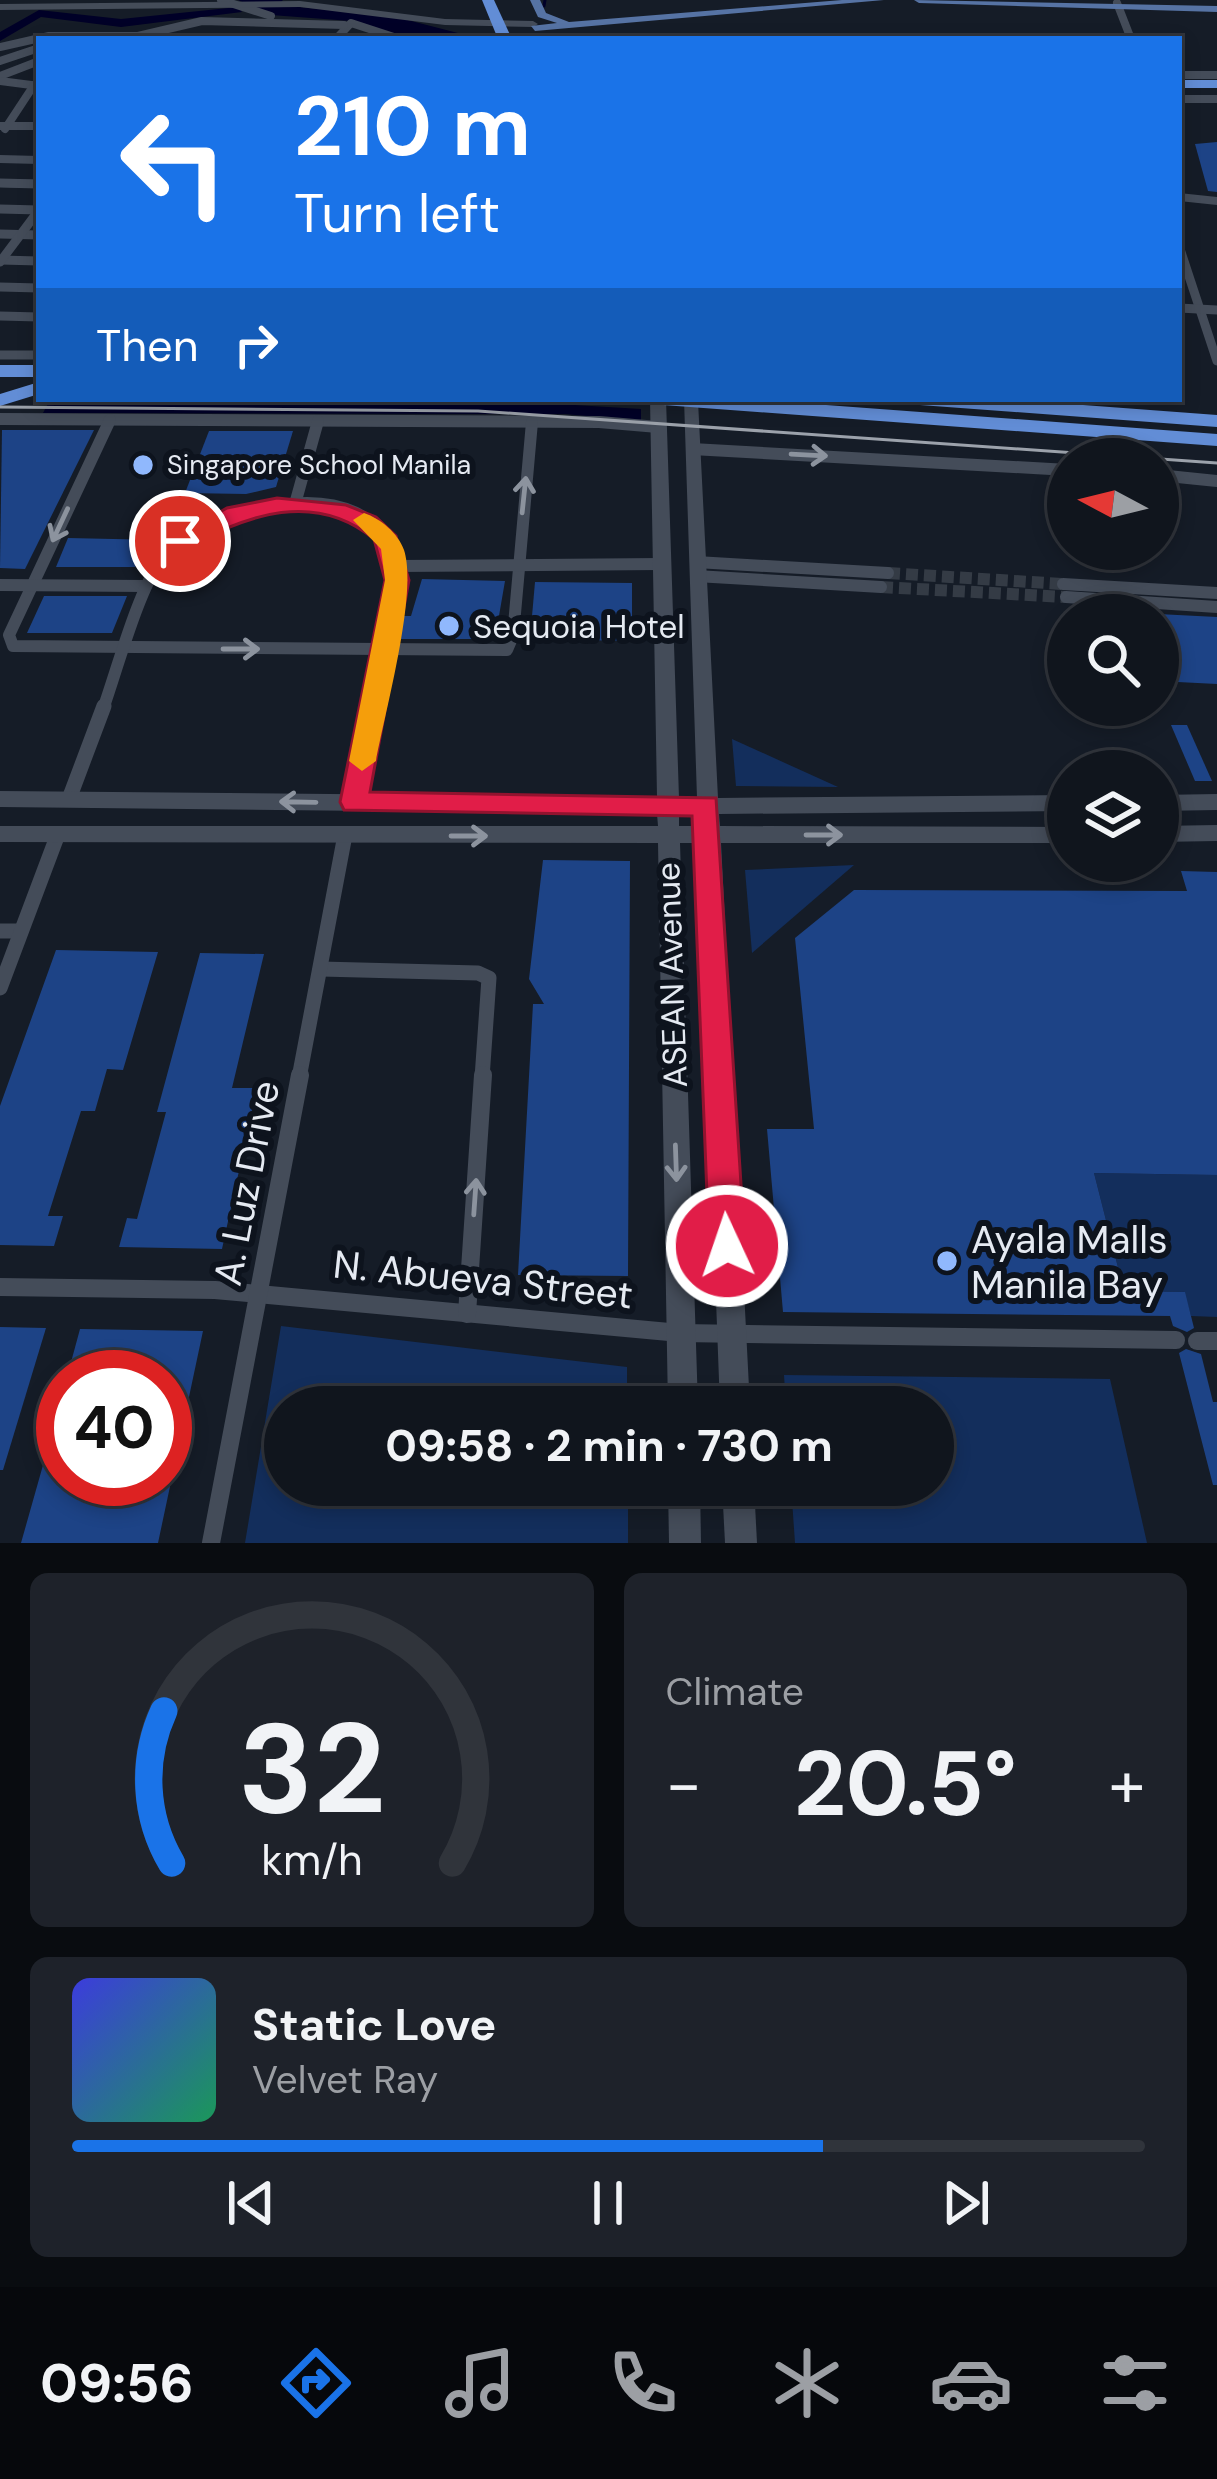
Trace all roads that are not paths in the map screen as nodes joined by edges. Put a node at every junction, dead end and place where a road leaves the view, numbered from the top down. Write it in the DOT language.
graph roads {
  1 [pos="488,0"];
  2 [pos="500,0"];
  3 [pos="524,0"];
  4 [pos="535,0"];
  5 [pos="827,0"];
  6 [pos="879,0"];
  7 [pos="919,0"];
  8 [pos="1028,0"];
  9 [pos="224,2"];
  10 [pos="63,3"];
  11 [pos="105,3"];
  12 [pos="1117,4"];
  13 [pos="0,7"];
  14 [pos="1217,7"];
  15 [pos="271,23"];
  16 [pos="554,24"];
  17 [pos="346,25"];
  18 [pos="527,29"];
  19 [pos="141,36"];
  20 [pos="338,36"];
  21 [pos="388,36"];
  22 [pos="505,36"];
  23 [pos="1130,36"];
  24 [pos="36,38"];
  25 [pos="0,47"];
  26 [pos="36,50"];
  27 [pos="36,62"];
  28 [pos="12,69"];
  29 [pos="0,71"];
  30 [pos="36,72"];
  31 [pos="1182,80"];
  32 [pos="1217,80"];
  33 [pos="36,86"];
  34 [pos="36,87"];
  35 [pos="1182,99"];
  36 [pos="1217,99"];
  37 [pos="3,127"];
  38 [pos="36,127"];
  39 [pos="0,159"];
  40 [pos="36,160"];
  41 [pos="0,182"];
  42 [pos="36,184"];
  43 [pos="1182,196"];
  44 [pos="1217,200"];
  45 [pos="0,209"];
  46 [pos="36,210"];
  47 [pos="36,214"];
  48 [pos="0,234"];
  49 [pos="20,235"];
  50 [pos="36,235"];
  51 [pos="1182,255"];
  52 [pos="1,261"];
  53 [pos="36,261"];
  54 [pos="0,287"];
  55 [pos="36,288"];
  56 [pos="1182,308"];
  57 [pos="1200,309"];
  58 [pos="1217,310"];
  59 [pos="0,316"];
  60 [pos="36,317"];
  61 [pos="0,355"];
  62 [pos="36,355"];
  63 [pos="1217,361"];
  64 [pos="0,371"];
  65 [pos="36,371"];
  66 [pos="0,384"];
  67 [pos="36,386"];
  68 [pos="36,387"];
  69 [pos="0,400"];
  70 [pos="660,402"];
  71 [pos="690,402"];
  72 [pos="704,402"];
  73 [pos="996,402"];
  74 [pos="0,419"];
  75 [pos="110,420"];
  76 [pos="318,421"];
  77 [pos="1217,421"];
  78 [pos="532,422"];
  79 [pos="658,427"];
  80 [pos="1217,440"];
  81 [pos="658,448"];
  82 [pos="692,448"];
  83 [pos="1047,469"];
  84 [pos="693,477"];
  85 [pos="1179,477"];
  86 [pos="1217,481"];
  87 [pos="296,504"];
  88 [pos="660,565"];
  89 [pos="397,566"];
  90 [pos="517,566"];
  91 [pos="696,569"];
  92 [pos="885,580"];
  93 [pos="0,585"];
  94 [pos="32,585"];
  95 [pos="146,586"];
  96 [pos="1217,593"];
  97 [pos="1217,607"];
  98 [pos="124,649"];
  99 [pos="383,650"];
  100 [pos="664,692"];
  101 [pos="701,716"];
  102 [pos="0,799"];
  103 [pos="69,799"];
  104 [pos="354,802"];
  105 [pos="1217,802"];
  106 [pos="1047,803"];
  107 [pos="1179,803"];
  108 [pos="667,805"];
  109 [pos="706,806"];
  110 [pos="1217,833"];
  111 [pos="0,834"];
  112 [pos="58,834"];
  113 [pos="1179,834"];
  114 [pos="1047,835"];
  115 [pos="345,836"];
  116 [pos="668,836"];
  117 [pos="707,836"];
  118 [pos="0,931"];
  119 [pos="21,931"];
  120 [pos="321,969"];
  121 [pos="0,988"];
  122 [pos="0,1287"];
  123 [pos="258,1293"];
  124 [pos="467,1314"];
  125 [pos="680,1333"];
  126 [pos="731,1334"];
  127 [pos="1197,1340"];
  128 [pos="682,1386"];
  129 [pos="734,1386"];
  130 [pos="685,1506"];
  131 [pos="739,1506"];
  132 [pos="211,1543"];
  133 [pos="686,1543"];
  134 [pos="741,1543"];
  1 -- 22 [label="highway"];
  2 -- 18 [label="highway"];
  3 -- 18 [label="main road"];
  4 -- 16 [label="main road"];
  5 -- 16 [label="main road"];
  6 -- 16 [label="main road"];
  7 -- 12 [label="main road"];
  8 -- 12 [label="main road"];
  9 -- 11 [label="street"];
  9 -- 15 [label="street"];
  9 -- 18 [label="street"];
  10 -- 11 [label="street"];
  10 -- 13 [label="street"];
  12 -- 14 [label="main road"];
  12 -- 23 [label="street"];
  15 -- 17 [label="street"];
  15 -- 19 [label="street"];
  16 -- 18 [label="main road"];
  17 -- 20 [label="street"];
  17 -- 21 [label="street"];
  24 -- 25 [label="street"];
  26 -- 29 [label="street"];
  27 -- 28 [label="street"];
  28 -- 29 [label="street"];
  28 -- 30 [label="street"];
  29 -- 33 [label="street"];
  31 -- 32 [label="highway"];
  34 -- 37 [label="street"];
  35 -- 36 [label="street"];
  37 -- 38 [label="street"];
  39 -- 40 [label="street"];
  41 -- 42 [label="street"];
  43 -- 44 [label="street"];
  45 -- 46 [label="street"];
  47 -- 49 [label="street"];
  48 -- 49 [label="street"];
  49 -- 50 [label="street"];
  49 -- 52 [label="street"];
  51 -- 57 [label="street"];
  52 -- 53 [label="street"];
  54 -- 55 [label="street"];
  56 -- 57 [label="street"];
  57 -- 58 [label="street"];
  57 -- 63 [label="street"];
  59 -- 60 [label="street"];
  61 -- 62 [label="street"];
  64 -- 65 [label="highway"];
  66 -- 67 [label="highway"];
  68 -- 69 [label="highway"];
  70 -- 79 [label="street, ASEAN Avenue"];
  71 -- 82 [label="street, ASEAN Avenue"];
  72 -- 80 [label="highway"];
  73 -- 77 [label="highway"];
  74 -- 75 [label="street"];
  75 -- 76 [label="street"];
  75 -- 94 [label="street, one-way"];
  76 -- 78 [label="street"];
  76 -- 87 [label="street"];
  78 -- 79 [label="street"];
  90 -- 78 [label="street, one-way"];
  79 -- 81 [label="street, ASEAN Avenue"];
  81 -- 84 [label="street"];
  81 -- 88 [label="street, ASEAN Avenue"];
  82 -- 83 [label="street, one-way"];
  82 -- 84 [label="street, ASEAN Avenue"];
  84 -- 91 [label="street, ASEAN Avenue"];
  85 -- 86 [label="street"];
  87 -- 89 [label="street"];
  87 -- 95 [label="street"];
  88 -- 90 [label="street"];
  88 -- 100 [label="street, ASEAN Avenue"];
  89 -- 90 [label="street"];
  89 -- 99 [label="street"];
  90 -- 99 [label="street"];
  91 -- 92 [label="street"];
  91 -- 101 [label="street, ASEAN Avenue"];
  93 -- 94 [label="street"];
  94 -- 95 [label="street"];
  94 -- 98 [label="street"];
  95 -- 98 [label="street"];
  96 -- 97 [label="street"];
  98 -- 99 [label="street, one-way"];
  98 -- 103 [label="street"];
  99 -- 104 [label="street"];
  100 -- 101 [label="street"];
  100 -- 108 [label="street, ASEAN Avenue"];
  101 -- 109 [label="street, ASEAN Avenue"];
  102 -- 103 [label="street"];
  104 -- 103 [label="street, one-way"];
  104 -- 108 [label="street"];
  105 -- 107 [label="street"];
  106 -- 109 [label="street"];
  108 -- 109 [label="street"];
  108 -- 116 [label="street, ASEAN Avenue"];
  109 -- 117 [label="street, ASEAN Avenue"];
  110 -- 113 [label="street"];
  111 -- 112 [label="street"];
  112 -- 115 [label="street"];
  112 -- 119 [label="street"];
  117 -- 114 [label="street, one-way"];
  115 -- 116 [label="street, one-way"];
  115 -- 120 [label="street, A. Luz Drive"];
  116 -- 117 [label="street"];
  116 -- 125 [label="street, ASEAN Avenue, one-way"];
  117 -- 126 [label="street, ASEAN Avenue"];
  118 -- 119 [label="street"];
  119 -- 121 [label="street"];
  120 -- 123 [label="street, A. Luz Drive"];
  124 -- 120 [label="street, one-way"];
  122 -- 123 [label="street, N. Abueva Street"];
  123 -- 124 [label="street, N. Abueva Street"];
  123 -- 132 [label="street, A. Luz Drive"];
  124 -- 125 [label="street, N. Abueva Street"];
  125 -- 126 [label="street, N. Abueva Street"];
  125 -- 128 [label="street, ASEAN Avenue"];
  126 -- 127 [label="street, N. Abueva Street"];
  126 -- 129 [label="street, ASEAN Avenue"];
  130 -- 133 [label="street"];
  131 -- 134 [label="street"];
}
